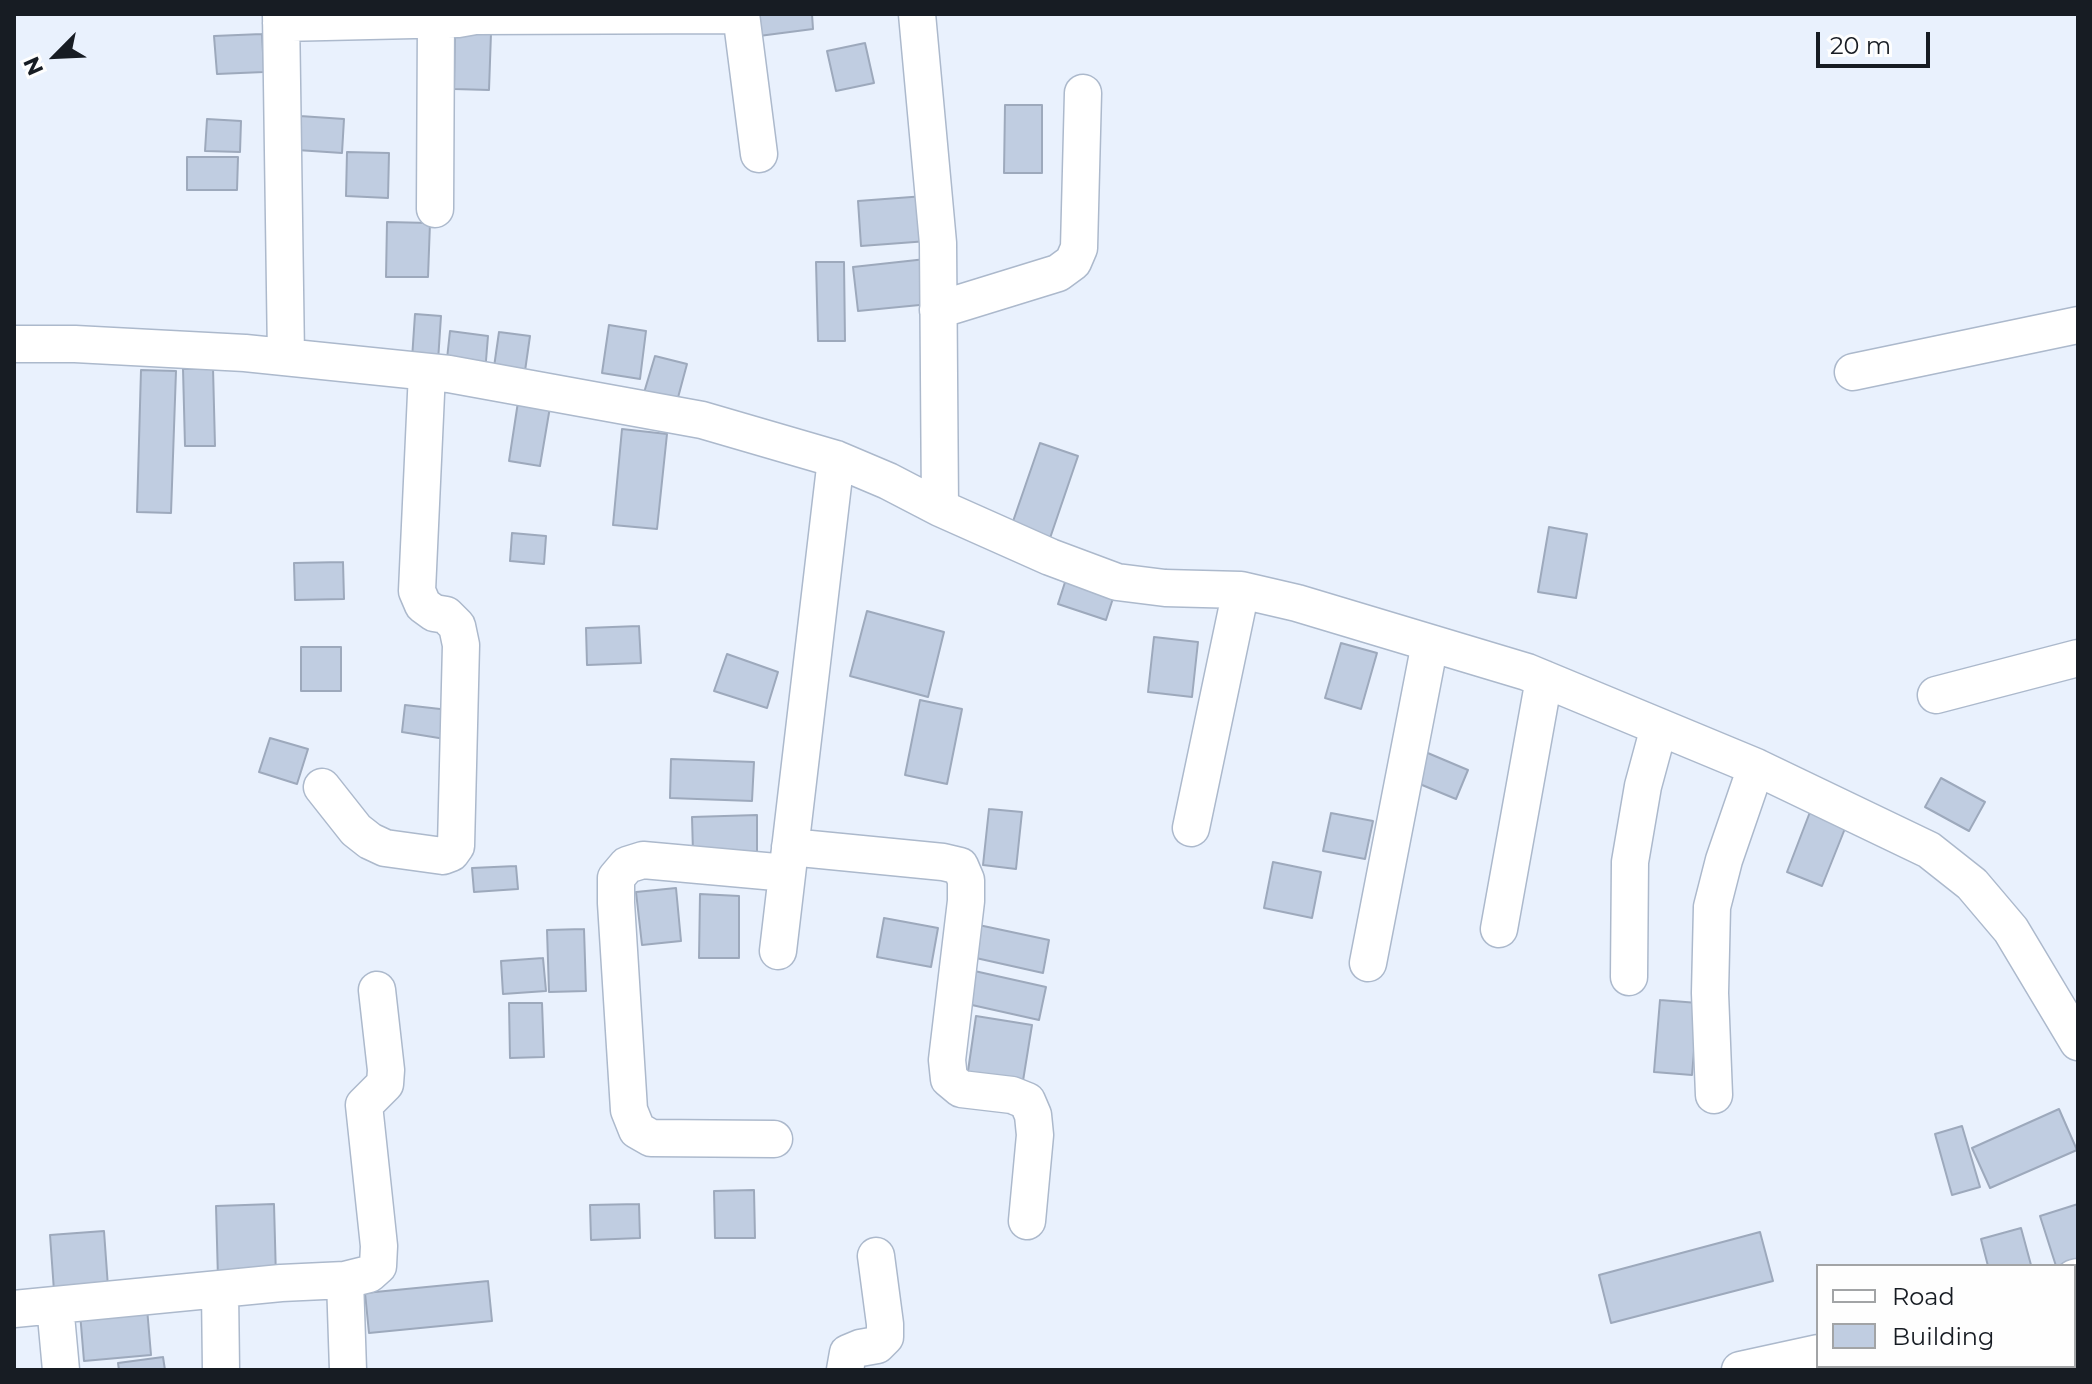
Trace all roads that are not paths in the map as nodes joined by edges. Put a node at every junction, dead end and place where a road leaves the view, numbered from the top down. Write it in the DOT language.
graph roads {
  1 [pos="741,14"];
  2 [pos="917,14"];
  3 [pos="475,15"];
  4 [pos="586,15"];
  5 [pos="281,18"];
  6 [pos="436,20"];
  7 [pos="1083,93"];
  8 [pos="759,154"];
  9 [pos="435,209"];
  10 [pos="938,310"];
  11 [pos="2078,325"];
  12 [pos="14,344"];
  13 [pos="286,357"];
  14 [pos="427,372"];
  15 [pos="1853,372"];
  16 [pos="836,459"];
  17 [pos="940,508"];
  18 [pos="1241,590"];
  19 [pos="1430,643"];
  20 [pos="2078,658"];
  21 [pos="1544,679"];
  22 [pos="1936,695"];
  23 [pos="1659,727"];
  24 [pos="1756,767"];
  25 [pos="322,787"];
  26 [pos="1191,828"];
  27 [pos="788,860"];
  28 [pos="1499,929"];
  29 [pos="778,951"];
  30 [pos="1368,963"];
  31 [pos="1629,977"];
  32 [pos="377,990"];
  33 [pos="2078,1042"];
  34 [pos="1714,1095"];
  35 [pos="774,1139"];
  36 [pos="1027,1221"];
  37 [pos="876,1256"];
  38 [pos="345,1280"];
  39 [pos="220,1290"];
  40 [pos="55,1305"];
  41 [pos="14,1309"];
  42 [pos="1816,1353"];
  43 [pos="61,1370"];
  44 [pos="221,1370"];
  45 [pos="348,1370"];
  46 [pos="845,1370"];
  47 [pos="1740,1370"];
  1 -- 4 [label="street"];
  1 -- 8 [label="street"];
  2 -- 10 [label="street"];
  3 -- 4 [label="street"];
  3 -- 6 [label="street"];
  5 -- 6 [label="street"];
  5 -- 13 [label="street"];
  6 -- 9 [label="street"];
  7 -- 10 [label="street"];
  10 -- 17 [label="street"];
  11 -- 15 [label="street"];
  12 -- 13 [label="street"];
  13 -- 14 [label="street"];
  14 -- 16 [label="street"];
  14 -- 25 [label="street"];
  16 -- 17 [label="street"];
  16 -- 27 [label="street"];
  17 -- 18 [label="street"];
  18 -- 19 [label="street"];
  18 -- 26 [label="street"];
  19 -- 21 [label="street"];
  19 -- 30 [label="street"];
  20 -- 22 [label="street"];
  21 -- 23 [label="street"];
  21 -- 28 [label="street"];
  23 -- 24 [label="street"];
  23 -- 31 [label="street"];
  24 -- 33 [label="street"];
  24 -- 34 [label="street"];
  27 -- 29 [label="street"];
  27 -- 35 [label="street"];
  27 -- 36 [label="street"];
  32 -- 38 [label="street"];
  37 -- 46 [label="street"];
  38 -- 39 [label="street"];
  38 -- 45 [label="street"];
  39 -- 40 [label="street"];
  39 -- 44 [label="street"];
  40 -- 41 [label="street"];
  40 -- 43 [label="street"];
  42 -- 47 [label="street"];
}
